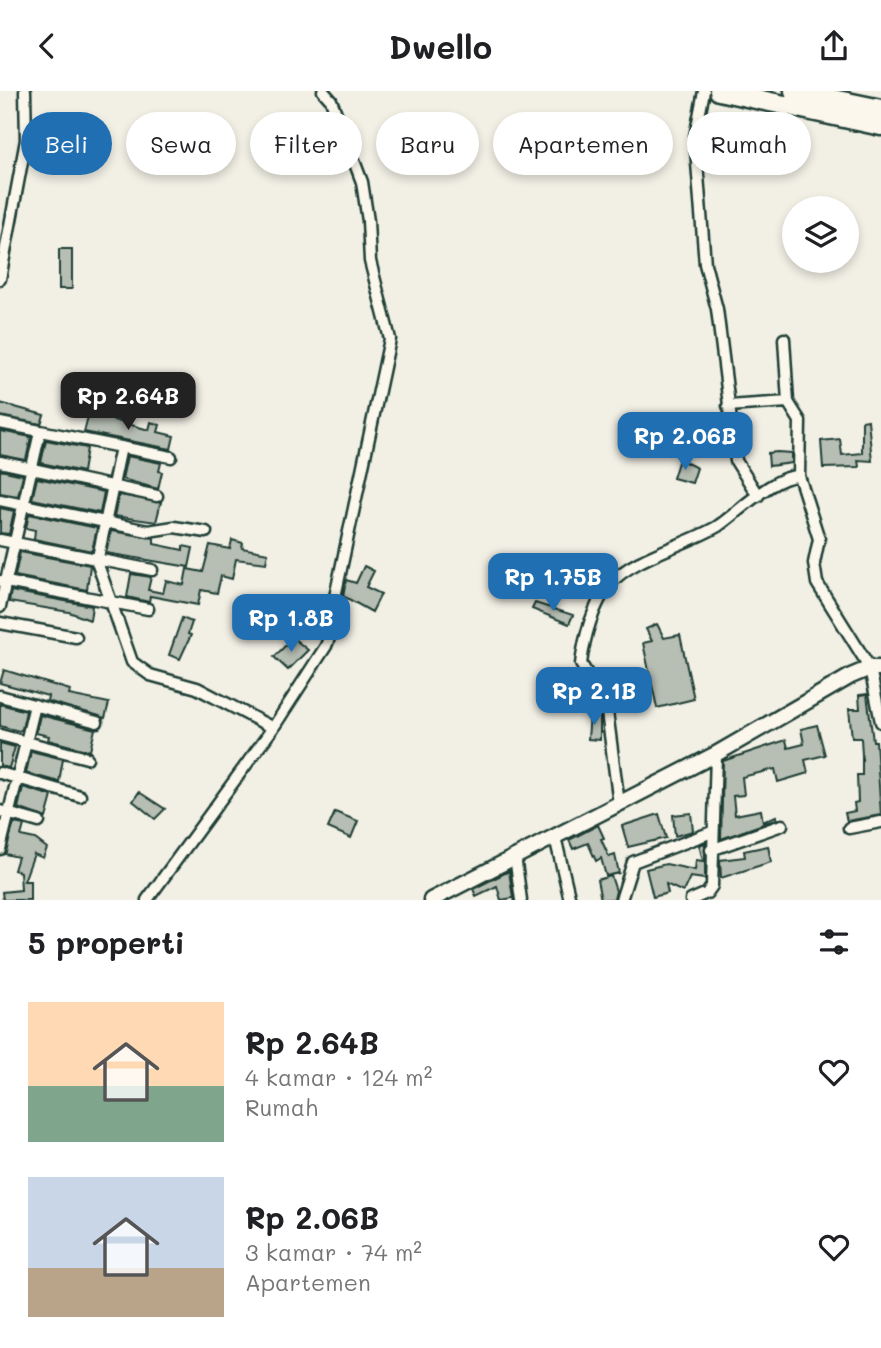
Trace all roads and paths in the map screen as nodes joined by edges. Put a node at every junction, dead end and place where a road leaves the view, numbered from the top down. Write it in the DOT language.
graph roads {
  1 [pos="25,91"];
  2 [pos="323,91"];
  3 [pos="704,91"];
  4 [pos="719,91"];
  5 [pos="794,91"];
  6 [pos="881,109"];
  7 [pos="881,126"];
  8 [pos="0,279"];
  9 [pos="784,339"];
  10 [pos="788,402"];
  11 [pos="728,406"];
  12 [pos="0,423"];
  13 [pos="40,432"];
  14 [pos="121,447"];
  15 [pos="171,457"];
  16 [pos="0,463"];
  17 [pos="32,470"];
  18 [pos="799,476"];
  19 [pos="115,486"];
  20 [pos="157,496"];
  21 [pos="758,496"];
  22 [pos="0,501"];
  23 [pos="23,506"];
  24 [pos="106,525"];
  25 [pos="206,532"];
  26 [pos="0,540"];
  27 [pos="15,544"];
  28 [pos="97,562"];
  29 [pos="152,571"];
  30 [pos="3,581"];
  31 [pos="114,604"];
  32 [pos="0,607"];
  33 [pos="148,609"];
  34 [pos="0,623"];
  35 [pos="76,637"];
  36 [pos="875,668"];
  37 [pos="0,696"];
  38 [pos="35,705"];
  39 [pos="97,722"];
  40 [pos="881,722"];
  41 [pos="274,728"];
  42 [pos="0,735"];
  43 [pos="25,742"];
  44 [pos="716,754"];
  45 [pos="88,758"];
  46 [pos="0,773"];
  47 [pos="17,778"];
  48 [pos="80,796"];
  49 [pos="619,804"];
  50 [pos="4,812"];
  51 [pos="39,822"];
  52 [pos="881,823"];
  53 [pos="782,825"];
  54 [pos="849,828"];
  55 [pos="712,832"];
  56 [pos="555,837"];
  57 [pos="0,849"];
  58 [pos="711,850"];
  59 [pos="515,856"];
  60 [pos="147,900"];
  61 [pos="432,900"];
  62 [pos="521,900"];
  63 [pos="570,900"];
  64 [pos="621,900"];
  65 [pos="691,900"];
  1 -- 8 [label="street"];
  2 -- 41 [label="street"];
  3 -- 11 [label="street"];
  4 -- 7 [label="highway"];
  5 -- 6 [label="highway"];
  9 -- 10 [label="street"];
  10 -- 11 [label="street"];
  10 -- 18 [label="street"];
  11 -- 21 [label="street"];
  12 -- 13 [label="street"];
  13 -- 14 [label="street"];
  13 -- 17 [label="street"];
  14 -- 15 [label="street"];
  14 -- 19 [label="street"];
  16 -- 17 [label="street"];
  17 -- 19 [label="street"];
  17 -- 23 [label="street"];
  18 -- 21 [label="street"];
  18 -- 36 [label="street"];
  19 -- 20 [label="street"];
  19 -- 24 [label="street"];
  21 -- 49 [label="street"];
  22 -- 23 [label="street"];
  23 -- 24 [label="street"];
  23 -- 27 [label="street"];
  24 -- 25 [label="street"];
  24 -- 28 [label="street"];
  26 -- 27 [label="street"];
  27 -- 28 [label="street"];
  27 -- 30 [label="street"];
  28 -- 29 [label="street"];
  28 -- 31 [label="street"];
  30 -- 31 [label="street"];
  30 -- 32 [label="street"];
  31 -- 33 [label="street"];
  31 -- 41 [label="street"];
  34 -- 35 [label="street"];
  36 -- 40 [label="street"];
  36 -- 44 [label="street"];
  37 -- 38 [label="street"];
  38 -- 39 [label="street"];
  38 -- 43 [label="street"];
  41 -- 60 [label="street"];
  42 -- 43 [label="street"];
  43 -- 45 [label="street"];
  43 -- 47 [label="street"];
  44 -- 49 [label="street"];
  44 -- 55 [label="street"];
  46 -- 47 [label="street"];
  47 -- 48 [label="street"];
  47 -- 50 [label="street"];
  49 -- 56 [label="street"];
  50 -- 51 [label="street"];
  50 -- 57 [label="street"];
  52 -- 54 [label="street"];
  53 -- 58 [label="street"];
  55 -- 58 [label="street"];
  55 -- 64 [label="street"];
  56 -- 59 [label="street"];
  56 -- 63 [label="street"];
  58 -- 65 [label="street"];
  59 -- 61 [label="street"];
  59 -- 62 [label="street"];
}
